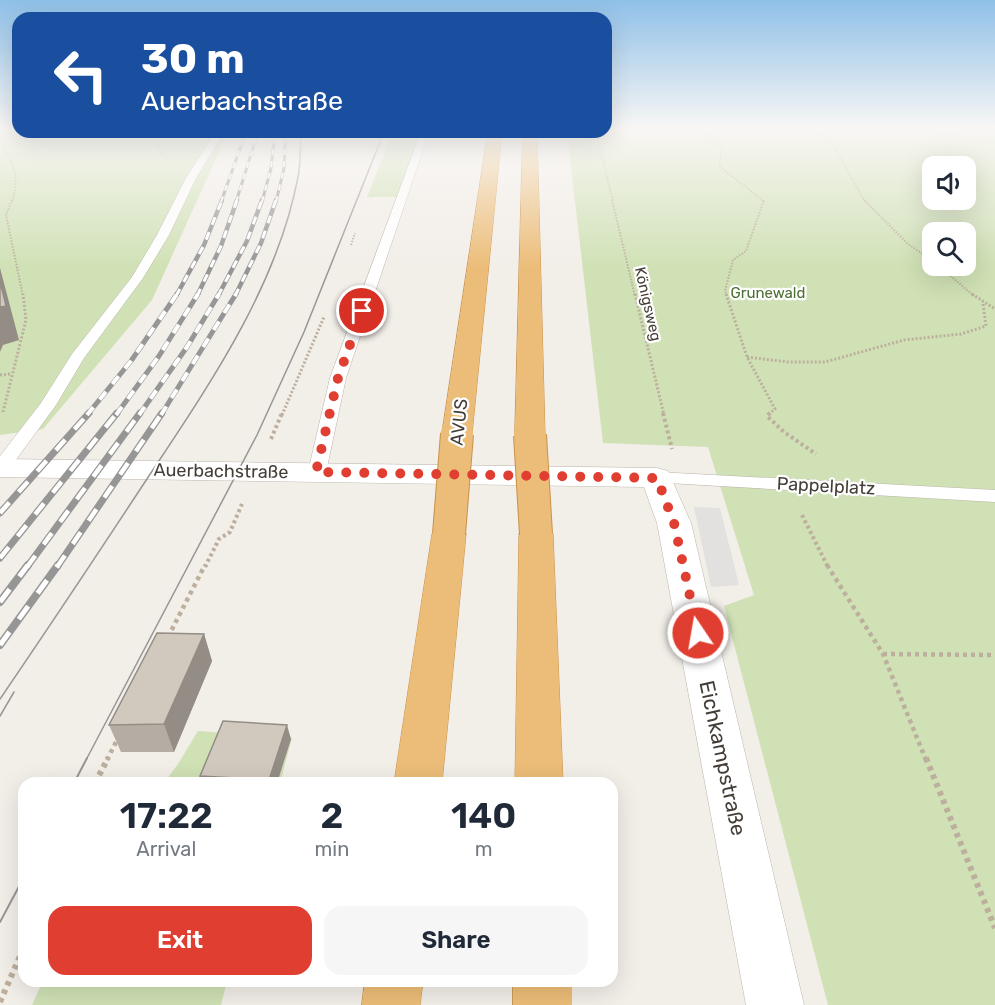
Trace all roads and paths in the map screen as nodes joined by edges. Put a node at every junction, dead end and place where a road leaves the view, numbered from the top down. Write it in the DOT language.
graph roads {
  1 [pos="15,175"];
  2 [pos="193,175"];
  3 [pos="410,175"];
  4 [pos="490,175"];
  5 [pos="530,175"];
  6 [pos="606,175"];
  7 [pos="731,175"];
  8 [pos="850,175"];
  9 [pos="355,233"];
  10 [pos="922,254"];
  11 [pos="348,255"];
  12 [pos="954,276"];
  13 [pos="983,304"];
  14 [pos="328,309"];
  15 [pos="995,309"];
  16 [pos="747,357"];
  17 [pos="12,374"];
  18 [pos="0,375"];
  19 [pos="2,414"];
  20 [pos="816,454"];
  21 [pos="0,468"];
  22 [pos="256,471"];
  23 [pos="316,472"];
  24 [pos="657,478"];
  25 [pos="786,484"];
  26 [pos="995,496"];
  27 [pos="166,641"];
  28 [pos="883,654"];
  29 [pos="995,655"];
  30 [pos="120,732"];
  31 [pos="98,777"];
  32 [pos="419,777"];
  33 [pos="539,777"];
  34 [pos="995,928"];
  35 [pos="18,961"];
  36 [pos="393,987"];
  37 [pos="542,987"];
  38 [pos="0,1002"];
  39 [pos="391,1005"];
  40 [pos="542,1005"];
  41 [pos="775,1005"];
  1 -- 17 [label="path"];
  2 -- 21 [label="lane, Auerbachstraße"];
  3 -- 23 [label="lane"];
  4 -- 32 [label="highway, AVUS, bridge"];
  5 -- 33 [label="highway, bridge"];
  6 -- 24 [label="path, Königsweg"];
  7 -- 16 [label="path"];
  8 -- 10 [label="path"];
  9 -- 11 [label="path"];
  12 -- 13 [label="path"];
  13 -- 15 [label="path"];
  13 -- 16 [label="path"];
  14 -- 22 [label="path"];
  16 -- 20 [label="path"];
  17 -- 18 [label="path"];
  17 -- 19 [label="path"];
  21 -- 22 [label="street, Auerbachstraße"];
  22 -- 23 [label="street, Auerbachstraße"];
  22 -- 27 [label="path"];
  23 -- 24 [label="street, Auerbachstraße"];
  24 -- 25 [label="lane, Pappelplatz"];
  24 -- 41 [label="street, Eichkampstraße"];
  25 -- 26 [label="lane, Pappelplatz"];
  25 -- 28 [label="path"];
  28 -- 29 [label="path"];
  28 -- 34 [label="path"];
  30 -- 31 [label="path"];
  35 -- 38 [label="path"];
  36 -- 39 [label="highway"];
  37 -- 40 [label="highway"];
}
